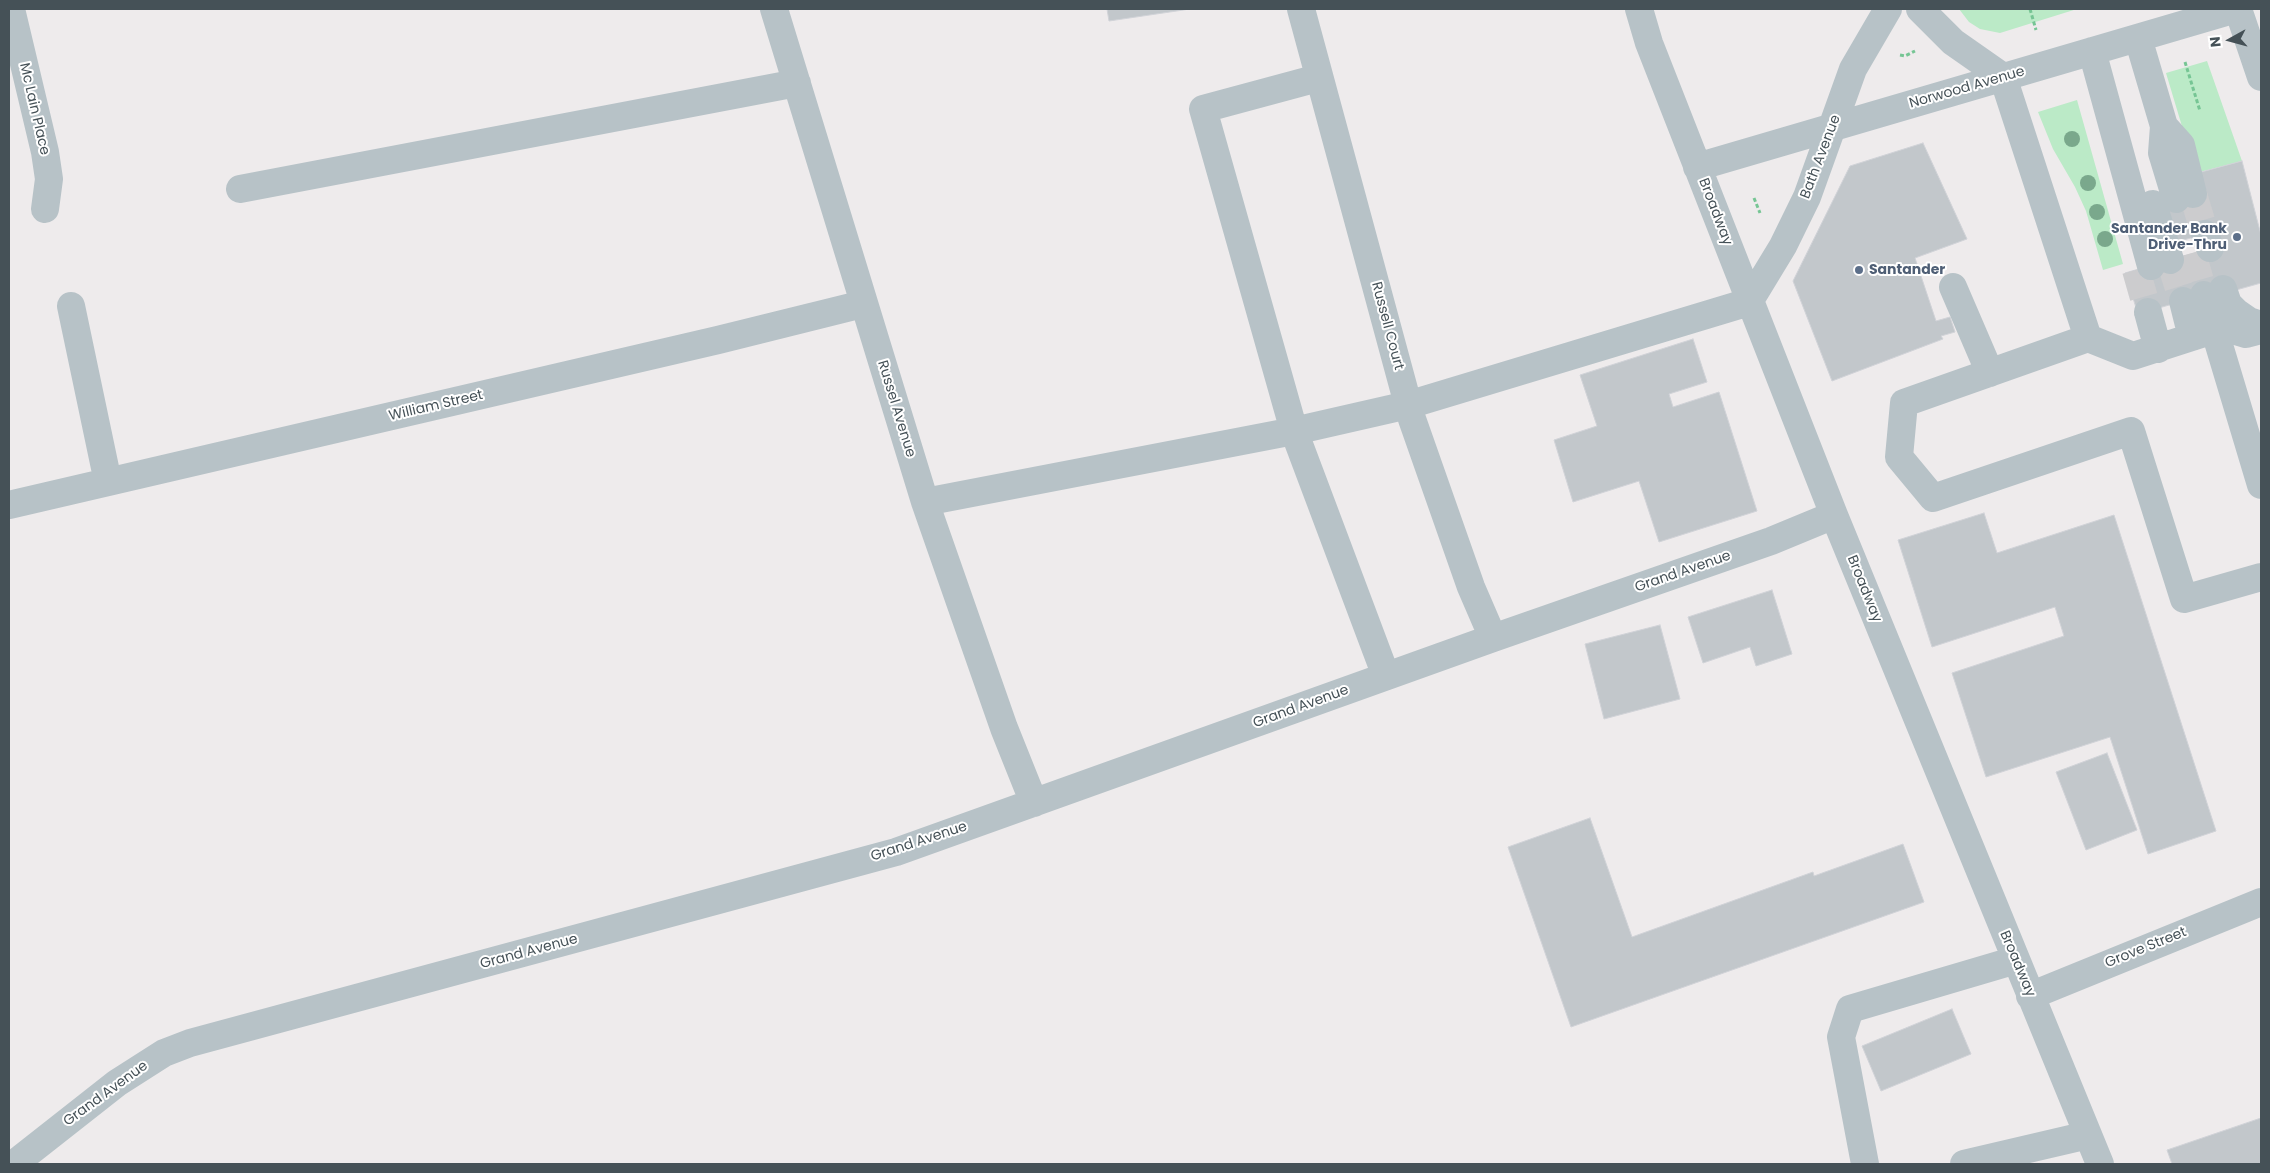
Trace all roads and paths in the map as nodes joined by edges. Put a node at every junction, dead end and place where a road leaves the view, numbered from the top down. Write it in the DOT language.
graph roads {
  1 [pos="11,9"];
  2 [pos="774,9"];
  3 [pos="1301,9"];
  4 [pos="1639,9"];
  5 [pos="1888,9"];
  6 [pos="1920,9"];
  7 [pos="2030,9"];
  8 [pos="2237,9"];
  9 [pos="2036,30"];
  10 [pos="2138,38"];
  11 [pos="2092,51"];
  12 [pos="2003,77"];
  13 [pos="2261,77"];
  14 [pos="1318,78"];
  15 [pos="797,83"];
  16 [pos="1833,127"];
  17 [pos="2123,160"];
  18 [pos="1697,167"];
  19 [pos="240,189"];
  20 [pos="2185,196"];
  21 [pos="45,209"];
  22 [pos="1953,287"];
  23 [pos="2184,301"];
  24 [pos="1749,302"];
  25 [pos="863,304"];
  26 [pos="71,306"];
  27 [pos="2261,324"];
  28 [pos="2261,330"];
  29 [pos="2088,338"];
  30 [pos="2185,340"];
  31 [pos="1990,373"];
  32 [pos="1408,406"];
  33 [pos="1294,430"];
  34 [pos="108,482"];
  35 [pos="2261,484"];
  36 [pos="925,502"];
  37 [pos="9,505"];
  38 [pos="1834,515"];
  39 [pos="2261,577"];
  40 [pos="1493,638"];
  41 [pos="1386,676"];
  42 [pos="1034,804"];
  43 [pos="2261,902"];
  44 [pos="2016,960"];
  45 [pos="2030,996"];
  46 [pos="2088,1135"];
  47 [pos="14,1164"];
  48 [pos="1865,1164"];
  49 [pos="1964,1164"];
  50 [pos="2100,1164"];
  1 -- 21 [label="street, Mc Lain Place"];
  2 -- 15 [label="street, Russel Avenue"];
  3 -- 14 [label="street, Russell Court"];
  4 -- 18 [label="street, Broadway"];
  5 -- 16 [label="street, Bath Avenue"];
  6 -- 12 [label="street"];
  7 -- 9 [label="path"];
  8 -- 10 [label="street, Norwood Avenue"];
  8 -- 13 [label="street"];
  10 -- 11 [label="street, Norwood Avenue"];
  10 -- 20 [label="street"];
  11 -- 12 [label="street, Norwood Avenue"];
  11 -- 17 [label="street"];
  12 -- 16 [label="street, Norwood Avenue"];
  12 -- 29 [label="street"];
  14 -- 32 [label="street, Russell Court"];
  14 -- 33 [label="street"];
  15 -- 19 [label="street"];
  15 -- 25 [label="street, Russel Avenue"];
  16 -- 18 [label="street, Norwood Avenue"];
  16 -- 24 [label="street, Bath Avenue"];
  17 -- 17 [label="street"];
  18 -- 24 [label="street, Broadway"];
  22 -- 31 [label="street"];
  23 -- 27 [label="street"];
  23 -- 30 [label="street"];
  23 -- 30 [label="street"];
  23 -- 30 [label="street"];
  24 -- 32 [label="street"];
  24 -- 38 [label="street, Broadway"];
  25 -- 34 [label="street, William Street"];
  25 -- 36 [label="street, Russel Avenue"];
  26 -- 34 [label="street"];
  28 -- 30 [label="street"];
  29 -- 30 [label="street"];
  29 -- 31 [label="street"];
  30 -- 35 [label="street"];
  31 -- 39 [label="street"];
  32 -- 33 [label="street"];
  32 -- 40 [label="street, Russell Court"];
  33 -- 36 [label="street"];
  33 -- 41 [label="street"];
  34 -- 37 [label="street, William Street"];
  36 -- 42 [label="street, Russel Avenue"];
  38 -- 40 [label="street, Grand Avenue"];
  38 -- 44 [label="street, Broadway"];
  40 -- 41 [label="street, Grand Avenue"];
  41 -- 42 [label="street, Grand Avenue"];
  42 -- 47 [label="street, Grand Avenue"];
  43 -- 45 [label="street, Grove Street"];
  44 -- 45 [label="street, Broadway"];
  44 -- 48 [label="street"];
  45 -- 46 [label="street, Broadway"];
  46 -- 49 [label="street"];
  46 -- 50 [label="street, Broadway"];
}
